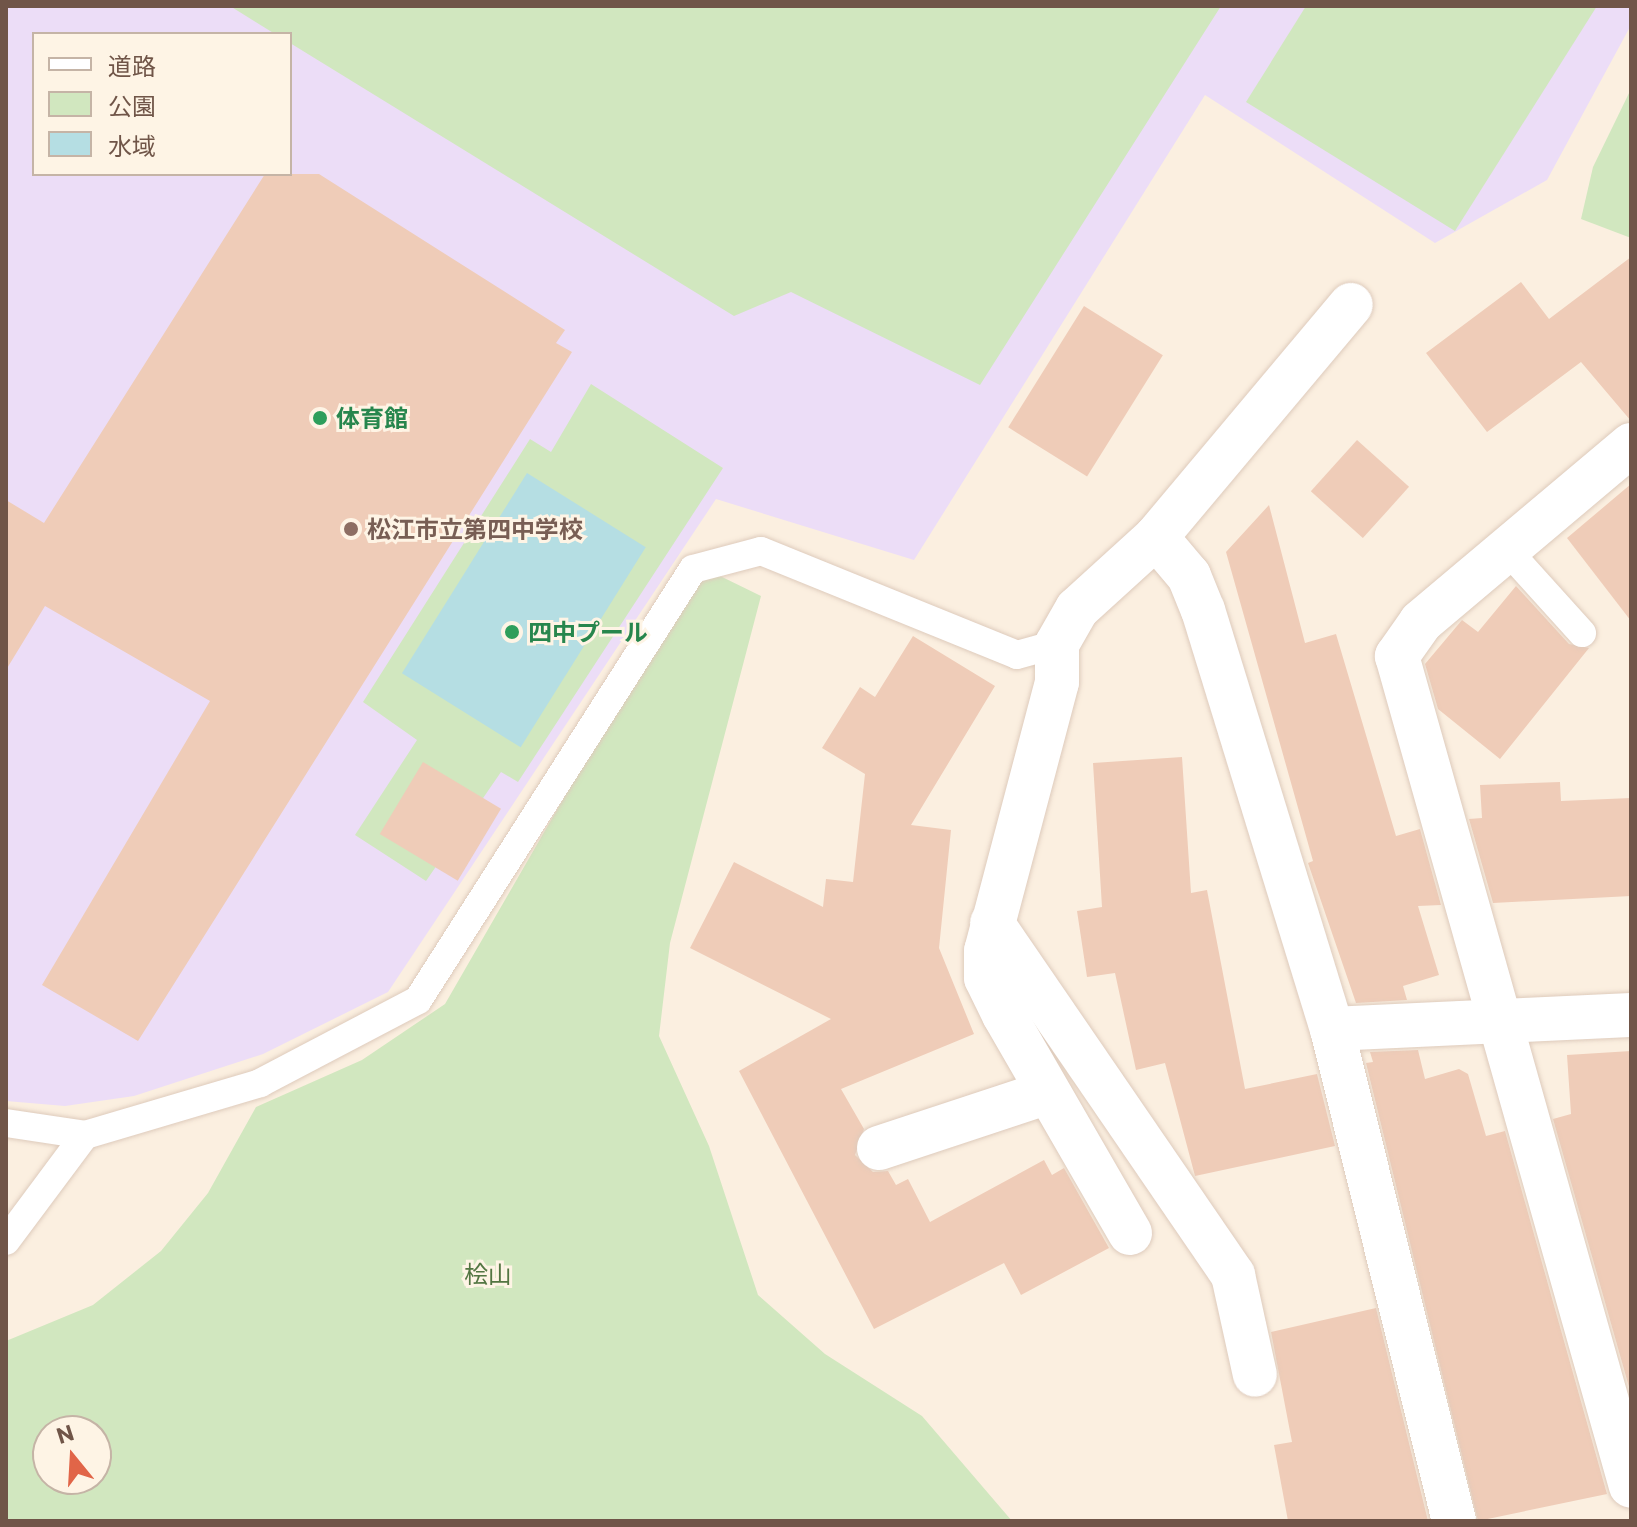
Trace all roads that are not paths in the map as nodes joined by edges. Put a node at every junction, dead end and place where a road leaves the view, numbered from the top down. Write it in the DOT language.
graph roads {
  1 [pos="1351,305"];
  2 [pos="1631,445"];
  3 [pos="1156,537"];
  4 [pos="1507,550"];
  5 [pos="1582,633"];
  6 [pos="1057,644"];
  7 [pos="992,923"];
  8 [pos="1631,1015"];
  9 [pos="1496,1022"];
  10 [pos="1332,1029"];
  11 [pos="1048,1092"];
  12 [pos="6,1123"];
  13 [pos="85,1135"];
  14 [pos="879,1148"];
  15 [pos="1130,1233"];
  16 [pos="6,1241"];
  17 [pos="1255,1375"];
  18 [pos="1631,1486"];
  19 [pos="1454,1521"];
  1 -- 3 [label="street"];
  2 -- 4 [label="street"];
  3 -- 6 [label="street"];
  3 -- 10 [label="street"];
  4 -- 5 [label="lane"];
  4 -- 9 [label="street"];
  6 -- 7 [label="street"];
  6 -- 13 [label="lane"];
  7 -- 11 [label="street"];
  7 -- 17 [label="street"];
  8 -- 9 [label="street"];
  9 -- 10 [label="street"];
  9 -- 18 [label="street"];
  10 -- 19 [label="street"];
  11 -- 14 [label="street"];
  11 -- 15 [label="street"];
  12 -- 13 [label="lane"];
  13 -- 16 [label="lane"];
}
